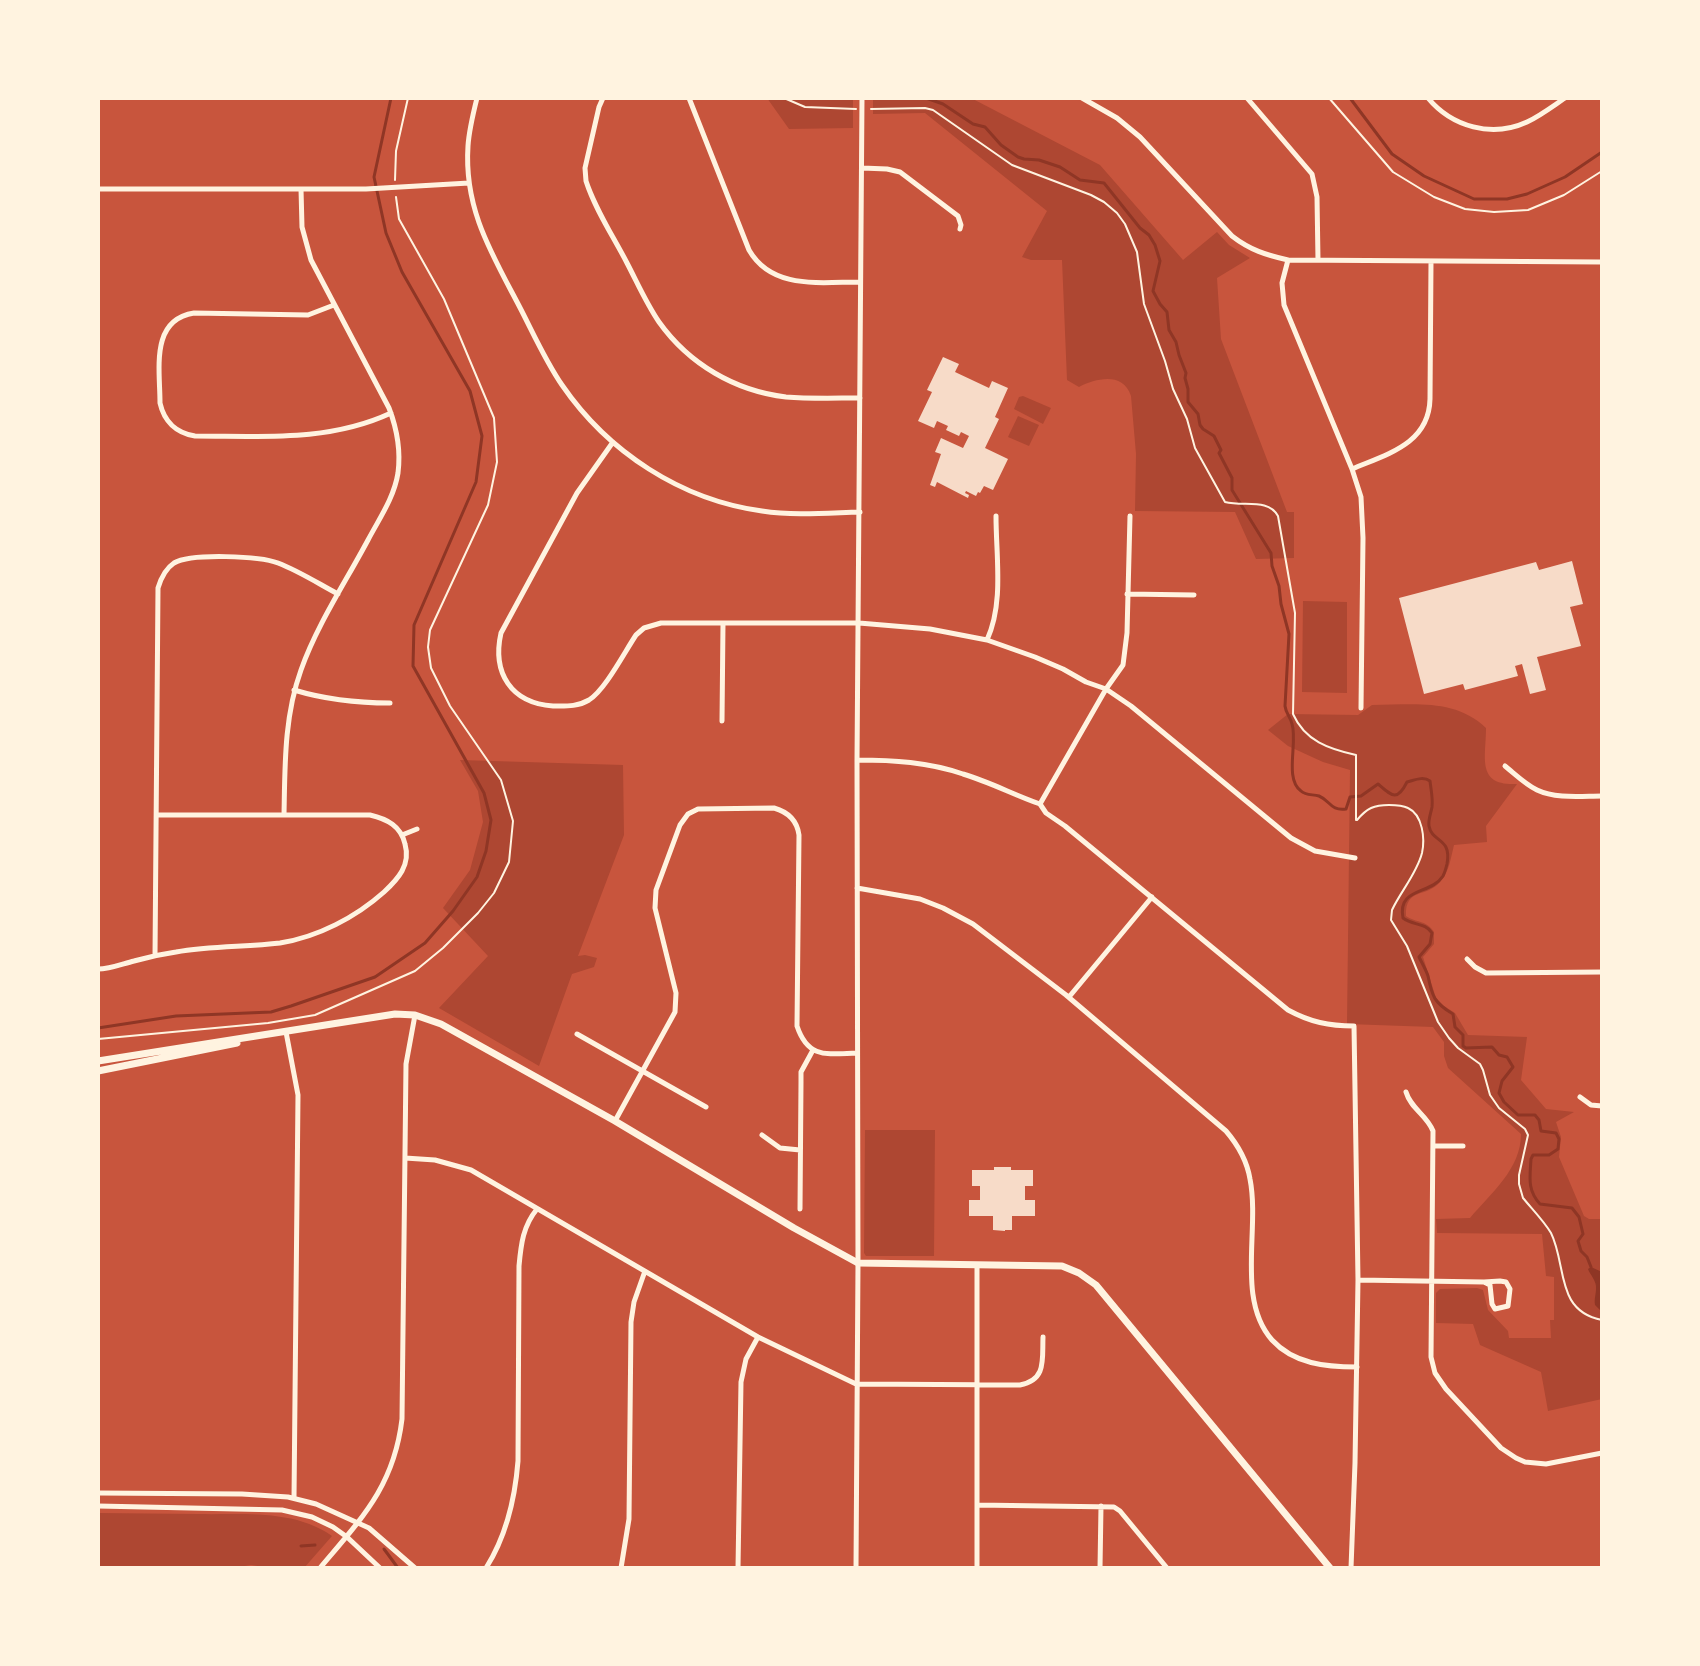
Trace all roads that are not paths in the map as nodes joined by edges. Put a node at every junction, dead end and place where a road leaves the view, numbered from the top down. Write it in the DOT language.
graph roads {
  1 [pos="477,98"];
  2 [pos="603,98"];
  3 [pos="689,98"];
  4 [pos="862,98"];
  5 [pos="1082,98"];
  6 [pos="1247,98"];
  7 [pos="1428,98"];
  8 [pos="1565,98"];
  9 [pos="862,168"];
  10 [pos="469,183"];
  11 [pos="98,189"];
  12 [pos="301,189"];
  13 [pos="960,229"];
  14 [pos="1288,260"];
  15 [pos="1318,260"];
  16 [pos="1431,262"];
  17 [pos="1602,262"];
  18 [pos="860,282"];
  19 [pos="334,305"];
  20 [pos="860,398"];
  21 [pos="391,413"];
  22 [pos="613,442"];
  23 [pos="1352,469"];
  24 [pos="860,512"];
  25 [pos="996,516"];
  26 [pos="1130,516"];
  27 [pos="338,594"];
  28 [pos="1127,594"];
  29 [pos="1194,595"];
  30 [pos="723,623"];
  31 [pos="859,623"];
  32 [pos="987,640"];
  33 [pos="1106,689"];
  34 [pos="294,690"];
  35 [pos="390,703"];
  36 [pos="1361,708"];
  37 [pos="722,721"];
  38 [pos="857,760"];
  39 [pos="1505,766"];
  40 [pos="1602,796"];
  41 [pos="1040,804"];
  42 [pos="157,815"];
  43 [pos="284,815"];
  44 [pos="417,829"];
  45 [pos="402,835"];
  46 [pos="1355,858"];
  47 [pos="857,888"];
  48 [pos="1152,897"];
  49 [pos="155,956"];
  50 [pos="1467,959"];
  51 [pos="98,969"];
  52 [pos="1602,972"];
  53 [pos="1069,997"];
  54 [pos="415,1015"];
  55 [pos="286,1032"];
  56 [pos="577,1034"];
  57 [pos="813,1050"];
  58 [pos="856,1053"];
  59 [pos="98,1061"];
  60 [pos="98,1071"];
  61 [pos="642,1072"];
  62 [pos="1406,1092"];
  63 [pos="1580,1097"];
  64 [pos="1602,1106"];
  65 [pos="706,1107"];
  66 [pos="615,1121"];
  67 [pos="762,1135"];
  68 [pos="1434,1146"];
  69 [pos="1463,1146"];
  70 [pos="800,1150"];
  71 [pos="405,1158"];
  72 [pos="537,1209"];
  73 [pos="800,1209"];
  74 [pos="858,1263"];
  75 [pos="977,1264"];
  76 [pos="645,1271"];
  77 [pos="1358,1280"];
  78 [pos="1432,1280"];
  79 [pos="1484,1282"];
  80 [pos="758,1337"];
  81 [pos="1043,1337"];
  82 [pos="1357,1367"];
  83 [pos="856,1384"];
  84 [pos="978,1384"];
  85 [pos="1602,1453"];
  86 [pos="98,1493"];
  87 [pos="194,1493"];
  88 [pos="294,1498"];
  89 [pos="977,1505"];
  90 [pos="98,1506"];
  91 [pos="1101,1506"];
  92 [pos="194,1508"];
  93 [pos="358,1522"];
  94 [pos="347,1537"];
  95 [pos="320,1568"];
  96 [pos="380,1568"];
  97 [pos="415,1568"];
  98 [pos="486,1568"];
  99 [pos="621,1568"];
  100 [pos="738,1568"];
  101 [pos="856,1568"];
  102 [pos="977,1568"];
  103 [pos="1100,1568"];
  104 [pos="1167,1568"];
  105 [pos="1330,1568"];
  106 [pos="1351,1568"];
  1 -- 10 [label="street"];
  2 -- 20 [label="street"];
  3 -- 18 [label="street"];
  4 -- 9 [label="street"];
  5 -- 14 [label="street"];
  6 -- 15 [label="street"];
  7 -- 8 [label="street"];
  9 -- 13 [label="street"];
  9 -- 18 [label="street"];
  10 -- 12 [label="street"];
  10 -- 22 [label="street"];
  11 -- 12 [label="street"];
  12 -- 19 [label="street"];
  14 -- 15 [label="street"];
  14 -- 23 [label="street"];
  15 -- 16 [label="street"];
  16 -- 17 [label="street"];
  16 -- 23 [label="street"];
  18 -- 20 [label="street"];
  19 -- 21 [label="street"];
  19 -- 21 [label="street"];
  20 -- 24 [label="street"];
  21 -- 27 [label="street"];
  22 -- 24 [label="street"];
  22 -- 30 [label="street"];
  23 -- 36 [label="street"];
  24 -- 31 [label="street"];
  25 -- 32 [label="street"];
  26 -- 28 [label="street"];
  27 -- 34 [label="street"];
  27 -- 42 [label="street"];
  28 -- 29 [label="street"];
  28 -- 33 [label="street"];
  30 -- 31 [label="street"];
  30 -- 37 [label="street"];
  31 -- 32 [label="street"];
  31 -- 38 [label="street"];
  32 -- 33 [label="street"];
  33 -- 41 [label="street"];
  33 -- 46 [label="street"];
  34 -- 35 [label="street"];
  34 -- 43 [label="street"];
  38 -- 41 [label="street"];
  38 -- 47 [label="street"];
  39 -- 40 [label="street"];
  41 -- 48 [label="street"];
  42 -- 43 [label="street"];
  42 -- 49 [label="street"];
  43 -- 45 [label="street"];
  44 -- 45 [label="street"];
  45 -- 49 [label="street"];
  47 -- 53 [label="street"];
  47 -- 58 [label="street"];
  48 -- 53 [label="street"];
  48 -- 77 [label="street"];
  49 -- 51 [label="street"];
  50 -- 52 [label="street"];
  53 -- 82 [label="street"];
  54 -- 55 [label="street"];
  54 -- 66 [label="street"];
  54 -- 71 [label="street"];
  55 -- 59 [label="street"];
  55 -- 60 [label="street"];
  55 -- 88 [label="street"];
  56 -- 61 [label="street"];
  57 -- 58 [label="street"];
  57 -- 61 [label="street"];
  57 -- 70 [label="street"];
  58 -- 74 [label="street"];
  61 -- 65 [label="street"];
  61 -- 66 [label="street"];
  62 -- 68 [label="street"];
  63 -- 64 [label="street"];
  66 -- 74 [label="street"];
  67 -- 70 [label="street"];
  68 -- 69 [label="street"];
  68 -- 78 [label="street"];
  70 -- 73 [label="street"];
  71 -- 72 [label="street"];
  71 -- 93 [label="street"];
  72 -- 76 [label="street"];
  72 -- 98 [label="street"];
  74 -- 75 [label="street"];
  74 -- 83 [label="street"];
  75 -- 84 [label="street"];
  75 -- 105 [label="street"];
  76 -- 80 [label="street"];
  76 -- 99 [label="street"];
  77 -- 78 [label="street"];
  77 -- 82 [label="street"];
  78 -- 79 [label="street"];
  78 -- 85 [label="street"];
  79 -- 79 [label="street"];
  80 -- 83 [label="street"];
  80 -- 100 [label="street"];
  81 -- 84 [label="street"];
  82 -- 106 [label="street"];
  83 -- 84 [label="street"];
  83 -- 101 [label="street"];
  84 -- 89 [label="street"];
  86 -- 87 [label="street"];
  87 -- 88 [label="street"];
  87 -- 92 [label="street"];
  88 -- 93 [label="street"];
  89 -- 91 [label="street"];
  89 -- 102 [label="street"];
  90 -- 92 [label="street"];
  91 -- 103 [label="street"];
  91 -- 104 [label="street"];
  92 -- 94 [label="street"];
  93 -- 94 [label="street"];
  93 -- 97 [label="street"];
  94 -- 95 [label="street"];
  94 -- 96 [label="street"];
}
